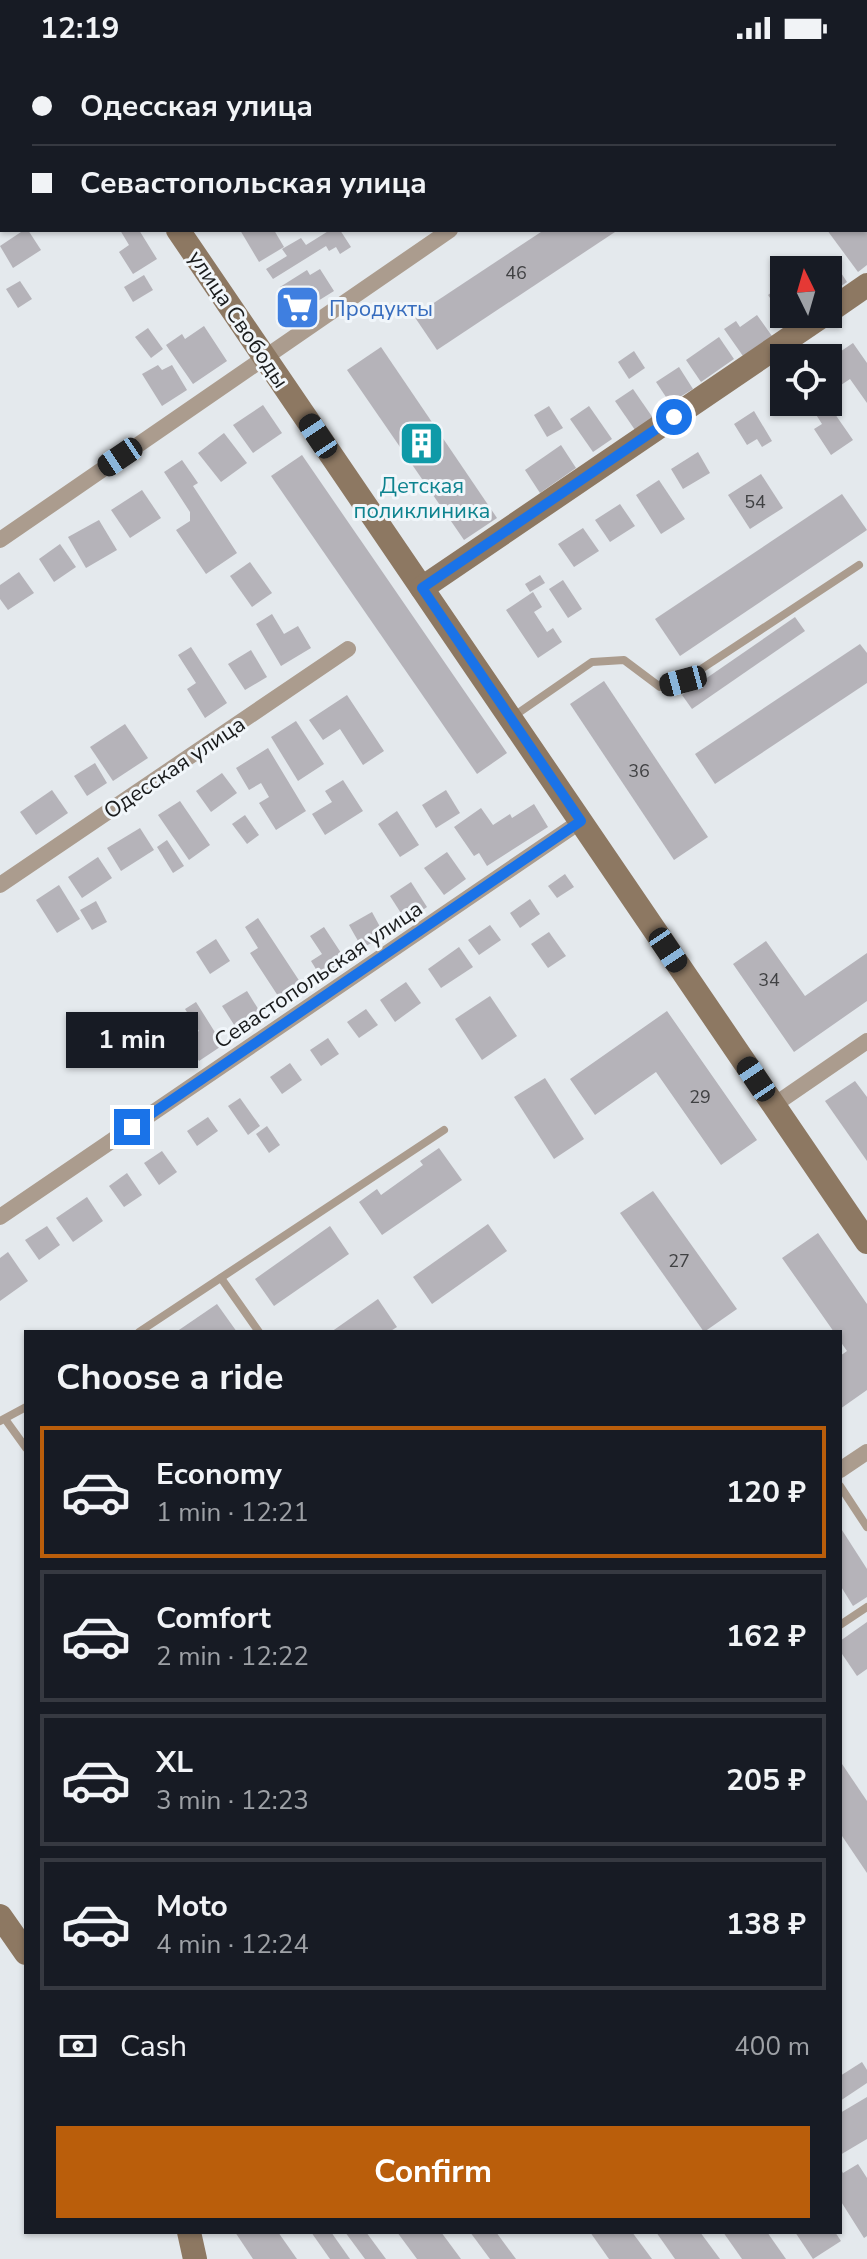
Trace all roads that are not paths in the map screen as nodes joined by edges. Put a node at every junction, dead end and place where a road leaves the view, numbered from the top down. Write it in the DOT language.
graph roads {
  1 [pos="179,232"];
  2 [pos="447,232"];
  3 [pos="867,285"];
  4 [pos="842,302"];
  5 [pos="804,328"];
  6 [pos="265,357"];
  7 [pos="0,540"];
  8 [pos="859,565"];
  9 [pos="422,588"];
  10 [pos="348,649"];
  11 [pos="510,718"];
  12 [pos="581,821"];
  13 [pos="0,885"];
  14 [pos="867,1041"];
  15 [pos="774,1105"];
  16 [pos="444,1130"];
  17 [pos="0,1217"];
  18 [pos="867,1242"];
  19 [pos="221,1278"];
  20 [pos="142,1330"];
  21 [pos="258,1330"];
  22 [pos="24,1408"];
  23 [pos="3,1420"];
  24 [pos="24,1446"];
  25 [pos="867,1452"];
  26 [pos="842,1469"];
  27 [pos="842,1489"];
  28 [pos="867,1527"];
  29 [pos="867,1607"];
  30 [pos="842,1624"];
  31 [pos="0,1916"];
  32 [pos="24,1950"];
  33 [pos="189,2234"];
  34 [pos="195,2259"];
  1 -- 6 [label="main road, улица Свободы"];
  2 -- 6 [label="street"];
  3 -- 4 [label="main road"];
  5 -- 9 [label="main road"];
  6 -- 7 [label="street"];
  6 -- 9 [label="main road, улица Свободы"];
  8 -- 11 [label="lane"];
  9 -- 11 [label="main road, улица Свободы"];
  10 -- 13 [label="street, Одесская улица"];
  11 -- 12 [label="main road, улица Свободы"];
  12 -- 15 [label="main road, улица Свободы"];
  12 -- 17 [label="street, Севастопольская улица"];
  14 -- 15 [label="street"];
  15 -- 18 [label="main road, улица Свободы"];
  16 -- 19 [label="lane"];
  19 -- 20 [label="lane"];
  19 -- 21 [label="lane"];
  22 -- 23 [label="lane"];
  23 -- 24 [label="lane"];
  25 -- 26 [label="street"];
  27 -- 28 [label="lane"];
  29 -- 30 [label="lane"];
  31 -- 32 [label="main road"];
  33 -- 34 [label="main road"];
}
